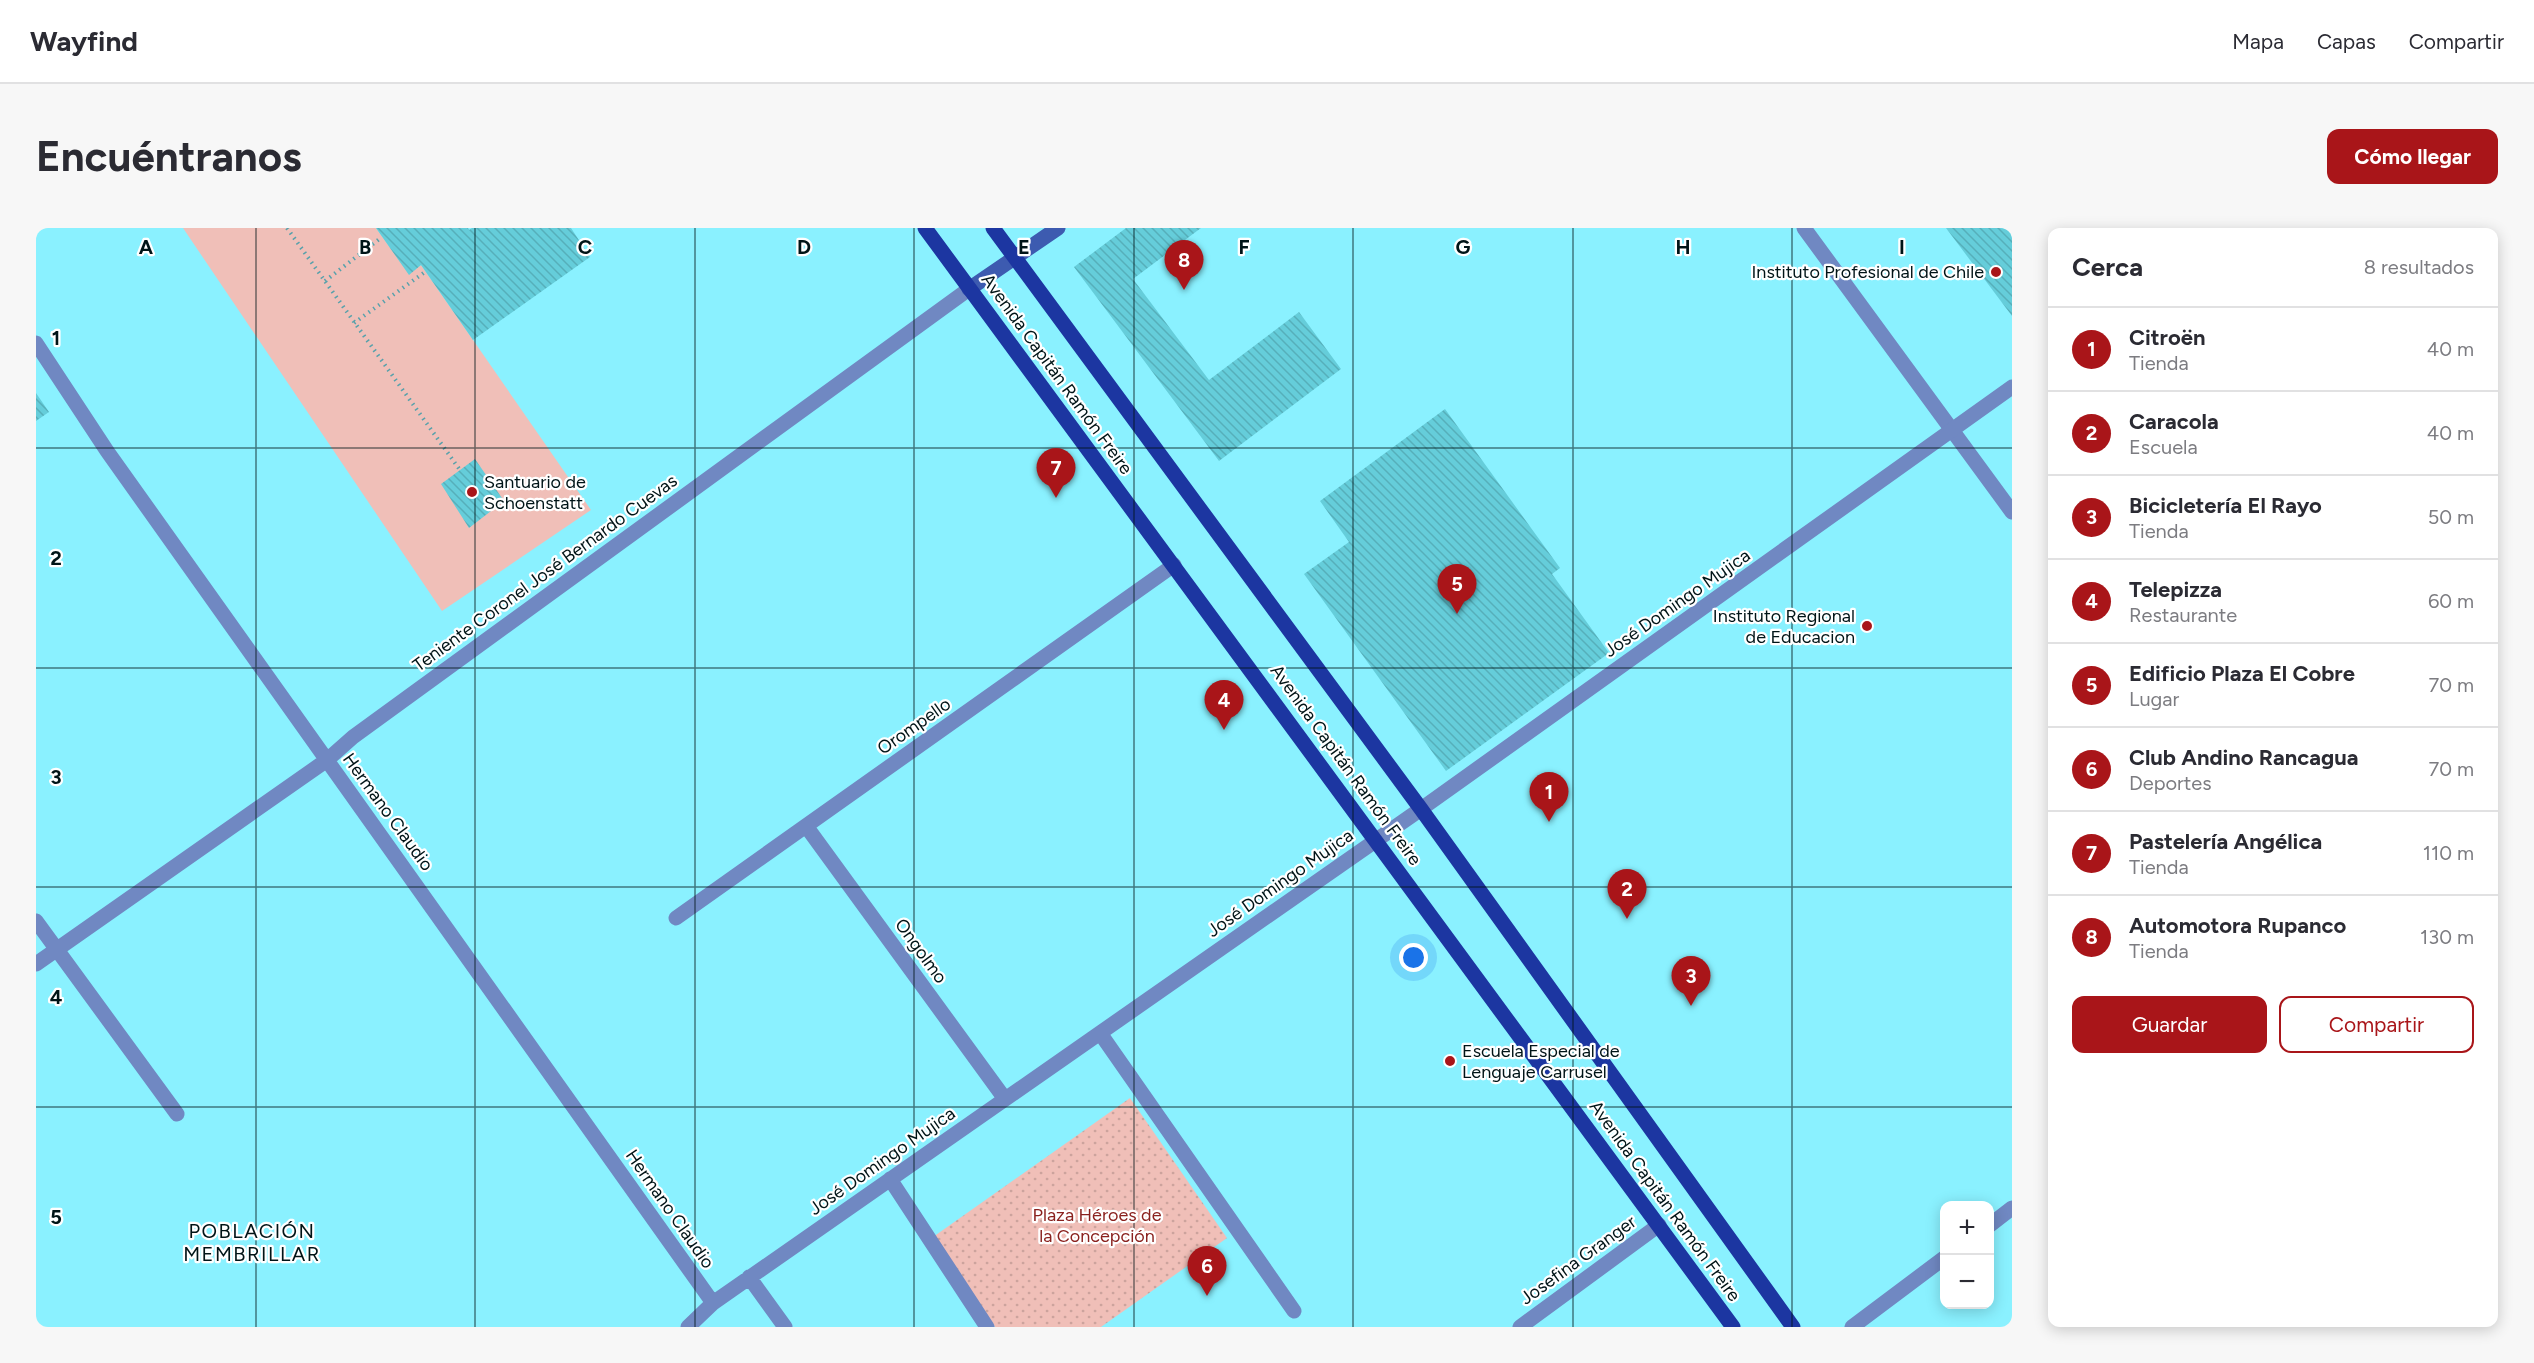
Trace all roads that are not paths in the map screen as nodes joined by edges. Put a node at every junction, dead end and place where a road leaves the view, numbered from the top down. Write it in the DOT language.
graph roads {
  1 [pos="925,228"];
  2 [pos="993,228"];
  3 [pos="1058,228"];
  4 [pos="1804,228"];
  5 [pos="1014,257"];
  6 [pos="969,289"];
  7 [pos="36,343"];
  8 [pos="2012,387"];
  9 [pos="1952,429"];
  10 [pos="2012,512"];
  11 [pos="1174,565"];
  12 [pos="327,760"];
  13 [pos="1421,809"];
  14 [pos="806,826"];
  15 [pos="1377,840"];
  16 [pos="676,918"];
  17 [pos="36,921"];
  18 [pos="56,950"];
  19 [pos="36,964"];
  20 [pos="1100,1032"];
  21 [pos="1005,1099"];
  22 [pos="177,1114"];
  23 [pos="890,1179"];
  24 [pos="2012,1208"];
  25 [pos="1994,1221"];
  26 [pos="1659,1225"];
  27 [pos="1940,1261"];
  28 [pos="749,1277"];
  29 [pos="713,1303"];
  30 [pos="1294,1311"];
  31 [pos="688,1327"];
  32 [pos="785,1327"];
  33 [pos="987,1327"];
  34 [pos="1520,1327"];
  35 [pos="1733,1327"];
  36 [pos="1793,1327"];
  37 [pos="1852,1327"];
  1 -- 6 [label="main road, Avenida Capitán Ramón Freire"];
  2 -- 5 [label="main road, Avenida Capitán Ramón Freire"];
  3 -- 5 [label="main road, Teniente Coronel José Bernardo Cuevas"];
  4 -- 9 [label="street"];
  5 -- 6 [label="main road, Teniente Coronel José Bernardo Cuevas"];
  5 -- 13 [label="main road, Avenida Capitán Ramón Freire"];
  6 -- 11 [label="main road, Avenida Capitán Ramón Freire"];
  6 -- 12 [label="street, Teniente Coronel José Bernardo Cuevas"];
  7 -- 12 [label="street, Hermano Claudio"];
  8 -- 9 [label="street, José Domingo Mujica"];
  9 -- 10 [label="street"];
  9 -- 13 [label="street, José Domingo Mujica"];
  11 -- 14 [label="street, Orompello"];
  11 -- 15 [label="main road, Avenida Capitán Ramón Freire"];
  12 -- 18 [label="street, Teniente Coronel José Bernardo Cuevas"];
  12 -- 29 [label="street, Hermano Claudio"];
  13 -- 15 [label="street, José Domingo Mujica"];
  13 -- 36 [label="main road, Avenida Capitán Ramón Freire"];
  14 -- 16 [label="street, Orompello"];
  14 -- 21 [label="street, Ongolmo"];
  15 -- 20 [label="street, José Domingo Mujica"];
  15 -- 26 [label="main road, Avenida Capitán Ramón Freire"];
  17 -- 18 [label="street"];
  18 -- 19 [label="street, Teniente Coronel José Bernardo Cuevas"];
  18 -- 22 [label="street"];
  20 -- 21 [label="street, José Domingo Mujica"];
  20 -- 30 [label="street"];
  21 -- 23 [label="street, José Domingo Mujica"];
  23 -- 28 [label="street, José Domingo Mujica"];
  23 -- 33 [label="street"];
  24 -- 25 [label="street"];
  26 -- 34 [label="street, Josefina Granger"];
  26 -- 35 [label="main road, Avenida Capitán Ramón Freire"];
  27 -- 37 [label="street"];
  28 -- 29 [label="street, José Domingo Mujica"];
  28 -- 32 [label="street"];
  29 -- 31 [label="street, José Domingo Mujica"];
}
